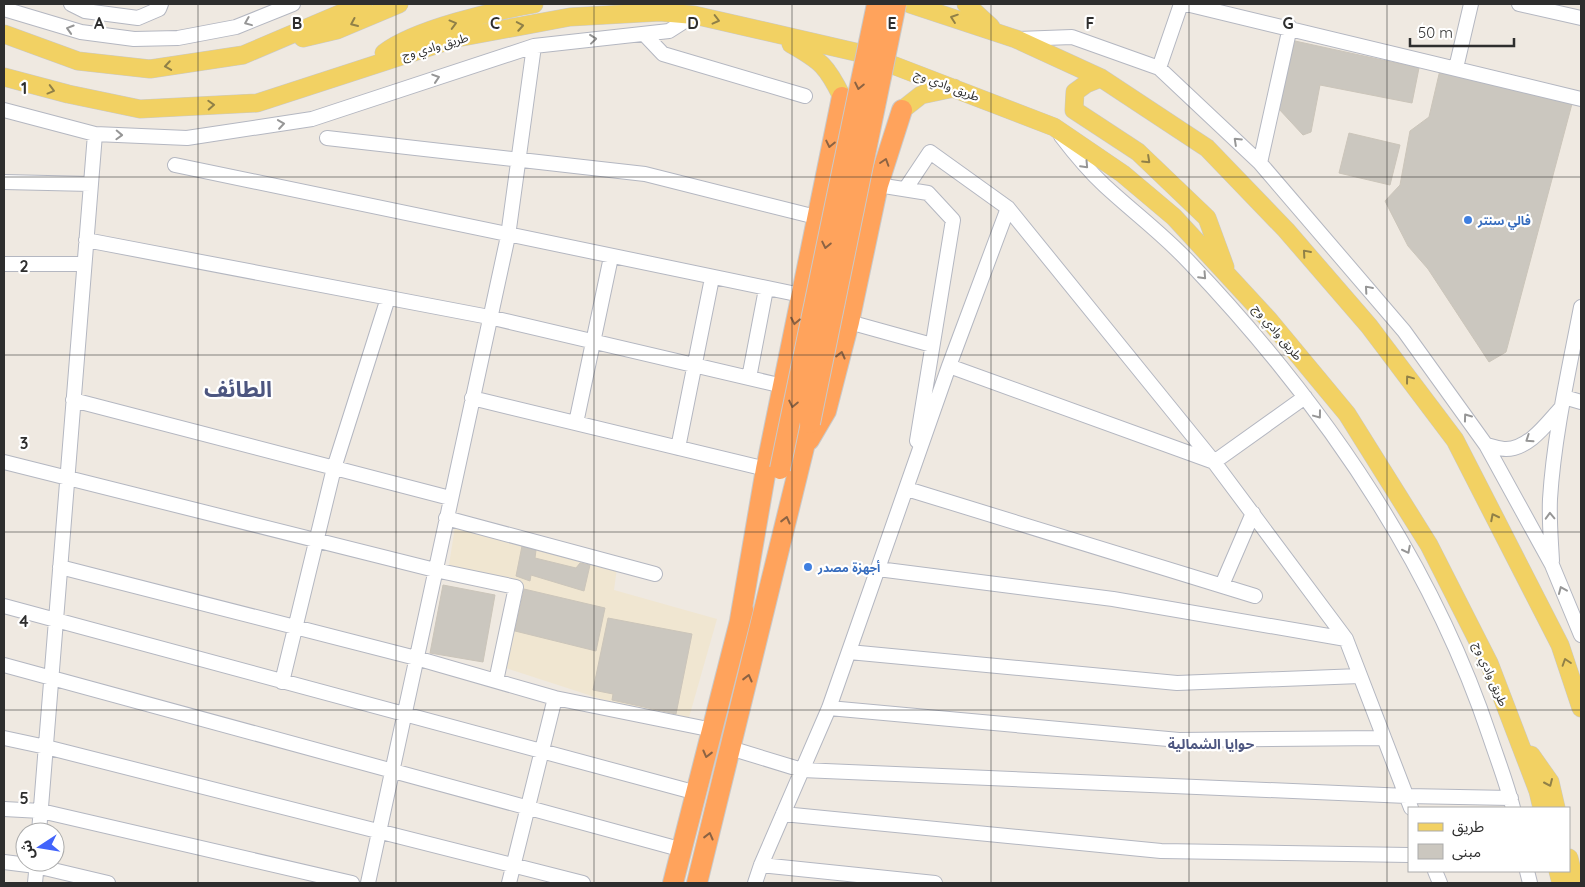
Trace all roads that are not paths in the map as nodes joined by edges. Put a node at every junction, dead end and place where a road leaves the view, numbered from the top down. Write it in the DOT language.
graph roads {
  1 [pos="71,4"];
  2 [pos="161,4"];
  3 [pos="293,4"];
  4 [pos="363,4"];
  5 [pos="399,4"];
  6 [pos="534,4"];
  7 [pos="878,4"];
  8 [pos="896,4"];
  9 [pos="910,4"];
  10 [pos="966,4"];
  11 [pos="1181,4"];
  12 [pos="1186,4"];
  13 [pos="1471,4"];
  14 [pos="1519,4"];
  15 [pos="4,9"];
  16 [pos="694,15"];
  17 [pos="1581,18"];
  18 [pos="1290,27"];
  19 [pos="997,32"];
  20 [pos="4,34"];
  21 [pos="644,34"];
  22 [pos="773,34"];
  23 [pos="1016,39"];
  24 [pos="534,46"];
  25 [pos="261,47"];
  26 [pos="363,68"];
  27 [pos="1159,68"];
  28 [pos="1456,68"];
  29 [pos="4,77"];
  30 [pos="1101,78"];
  31 [pos="954,88"];
  32 [pos="805,96"];
  33 [pos="842,97"];
  34 [pos="1581,98"];
  35 [pos="4,110"];
  36 [pos="902,110"];
  37 [pos="1054,127"];
  38 [pos="95,134"];
  39 [pos="327,138"];
  40 [pos="519,159"];
  41 [pos="1260,163"];
  42 [pos="175,165"];
  43 [pos="4,182"];
  44 [pos="91,184"];
  45 [pos="878,185"];
  46 [pos="906,188"];
  47 [pos="1008,208"];
  48 [pos="816,217"];
  49 [pos="508,236"];
  50 [pos="86,240"];
  51 [pos="611,257"];
  52 [pos="4,264"];
  53 [pos="84,264"];
  54 [pos="1227,275"];
  55 [pos="712,278"];
  56 [pos="766,288"];
  57 [pos="800,295"];
  58 [pos="388,298"];
  59 [pos="1581,307"];
  60 [pos="489,317"];
  61 [pos="849,322"];
  62 [pos="593,342"];
  63 [pos="932,344"];
  64 [pos="696,366"];
  65 [pos="949,366"];
  66 [pos="749,378"];
  67 [pos="783,386"];
  68 [pos="1305,397"];
  69 [pos="472,398"];
  70 [pos="73,400"];
  71 [pos="1581,402"];
  72 [pos="1563,403"];
  73 [pos="576,423"];
  74 [pos="1486,445"];
  75 [pos="678,448"];
  76 [pos="804,448"];
  77 [pos="4,462"];
  78 [pos="1214,462"];
  79 [pos="334,468"];
  80 [pos="773,469"];
  81 [pos="67,477"];
  82 [pos="909,484"];
  83 [pos="450,498"];
  84 [pos="1253,513"];
  85 [pos="446,518"];
  86 [pos="316,540"];
  87 [pos="1552,565"];
  88 [pos="60,567"];
  89 [pos="878,569"];
  90 [pos="435,570"];
  91 [pos="655,574"];
  92 [pos="1222,585"];
  93 [pos="1255,596"];
  94 [pos="4,606"];
  95 [pos="56,620"];
  96 [pos="295,627"];
  97 [pos="1581,635"];
  98 [pos="1346,639"];
  99 [pos="849,652"];
  100 [pos="416,658"];
  101 [pos="4,665"];
  102 [pos="1360,676"];
  103 [pos="51,678"];
  104 [pos="496,681"];
  105 [pos="282,682"];
  106 [pos="555,698"];
  107 [pos="1579,703"];
  108 [pos="829,708"];
  109 [pos="404,715"];
  110 [pos="1581,724"];
  111 [pos="712,730"];
  112 [pos="1515,732"];
  113 [pos="4,738"];
  114 [pos="1384,738"];
  115 [pos="46,747"];
  116 [pos="730,748"];
  117 [pos="541,752"];
  118 [pos="802,770"];
  119 [pos="392,772"];
  120 [pos="697,792"];
  121 [pos="1409,802"];
  122 [pos="1512,803"];
  123 [pos="1542,807"];
  124 [pos="1556,807"];
  125 [pos="4,809"];
  126 [pos="527,810"];
  127 [pos="41,811"];
  128 [pos="783,814"];
  129 [pos="40,822"];
  130 [pos="379,832"];
  131 [pos="683,850"];
  132 [pos="1408,855"];
  133 [pos="1570,862"];
  134 [pos="760,865"];
  135 [pos="513,866"];
  136 [pos="65,872"];
  137 [pos="108,883"];
  138 [pos="352,883"];
  139 [pos="368,883"];
  140 [pos="509,883"];
  141 [pos="583,883"];
  142 [pos="673,883"];
  143 [pos="697,883"];
  144 [pos="755,883"];
  145 [pos="935,883"];
  146 [pos="1575,883"];
  1 -- 2 [label="street"];
  3 -- 15 [label="street, one-way"];
  4 -- 25 [label="main road"];
  5 -- 25 [label="main road, one-way"];
  26 -- 6 [label="main road, one-way"];
  7 -- 80 [label="highway, one-way, bridge"];
  8 -- 76 [label="highway, bridge"];
  19 -- 9 [label="main road, one-way"];
  10 -- 19 [label="main road"];
  11 -- 27 [label="street"];
  12 -- 18 [label="street"];
  13 -- 28 [label="street"];
  14 -- 17 [label="street"];
  16 -- 21 [label="street"];
  16 -- 22 [label="main road, طريق وادي وج, one-way"];
  26 -- 16 [label="main road, طريق وادي وج, one-way"];
  18 -- 28 [label="street"];
  18 -- 41 [label="street"];
  19 -- 23 [label="main road"];
  25 -- 20 [label="main road, one-way"];
  24 -- 21 [label="street, one-way"];
  21 -- 32 [label="street"];
  22 -- 31 [label="main road, طريق وادي وج"];
  22 -- 33 [label="main road"];
  23 -- 27 [label="street"];
  23 -- 30 [label="main road"];
  38 -- 24 [label="street, one-way"];
  24 -- 40 [label="street"];
  29 -- 26 [label="main road, طريق وادي وج, one-way"];
  41 -- 27 [label="street, one-way"];
  28 -- 34 [label="street"];
  30 -- 54 [label="main road, one-way"];
  107 -- 30 [label="main road, one-way"];
  31 -- 36 [label="main road"];
  31 -- 37 [label="main road, طريق وادي وج"];
  33 -- 48 [label="highway, one-way"];
  35 -- 38 [label="street"];
  45 -- 36 [label="highway, one-way"];
  37 -- 54 [label="main road, طريق وادي وج"];
  37 -- 68 [label="street, one-way"];
  38 -- 44 [label="street"];
  39 -- 40 [label="street"];
  40 -- 48 [label="street"];
  40 -- 49 [label="street"];
  74 -- 41 [label="street, one-way"];
  42 -- 49 [label="street"];
  43 -- 44 [label="street"];
  44 -- 50 [label="street"];
  45 -- 46 [label="street"];
  45 -- 61 [label="highway"];
  46 -- 47 [label="street"];
  46 -- 63 [label="street"];
  47 -- 65 [label="street"];
  47 -- 78 [label="street"];
  48 -- 57 [label="highway"];
  49 -- 51 [label="street"];
  49 -- 60 [label="street"];
  50 -- 53 [label="street"];
  50 -- 58 [label="street"];
  51 -- 55 [label="street"];
  51 -- 62 [label="street"];
  52 -- 53 [label="street"];
  53 -- 70 [label="street"];
  54 -- 112 [label="main road, طريق وادي وج"];
  55 -- 56 [label="street"];
  55 -- 64 [label="street"];
  56 -- 57 [label="street"];
  56 -- 66 [label="street"];
  57 -- 67 [label="highway, one-way"];
  58 -- 60 [label="street"];
  58 -- 79 [label="street"];
  59 -- 72 [label="street"];
  60 -- 62 [label="street"];
  60 -- 69 [label="street"];
  61 -- 63 [label="street"];
  76 -- 61 [label="highway, one-way"];
  62 -- 64 [label="street"];
  62 -- 73 [label="street"];
  63 -- 82 [label="street"];
  64 -- 66 [label="street"];
  64 -- 75 [label="street"];
  65 -- 78 [label="street"];
  65 -- 82 [label="street"];
  66 -- 67 [label="street"];
  67 -- 80 [label="highway"];
  68 -- 78 [label="street"];
  68 -- 122 [label="street, one-way"];
  69 -- 73 [label="street"];
  69 -- 83 [label="street"];
  70 -- 79 [label="street"];
  70 -- 81 [label="street"];
  71 -- 72 [label="street"];
  72 -- 74 [label="street, one-way"];
  87 -- 72 [label="street, one-way"];
  73 -- 75 [label="street"];
  74 -- 87 [label="street"];
  75 -- 80 [label="street"];
  116 -- 76 [label="highway, one-way"];
  77 -- 81 [label="street"];
  78 -- 84 [label="street"];
  79 -- 83 [label="street"];
  79 -- 86 [label="street"];
  80 -- 111 [label="highway"];
  81 -- 86 [label="street"];
  81 -- 88 [label="street"];
  82 -- 89 [label="street"];
  82 -- 92 [label="street"];
  83 -- 85 [label="street"];
  84 -- 92 [label="street"];
  84 -- 98 [label="street"];
  85 -- 90 [label="street"];
  85 -- 91 [label="street"];
  86 -- 90 [label="street"];
  86 -- 96 [label="street"];
  97 -- 87 [label="street, one-way"];
  88 -- 95 [label="street"];
  88 -- 96 [label="street"];
  89 -- 98 [label="street"];
  89 -- 99 [label="street"];
  90 -- 100 [label="street"];
  90 -- 104 [label="street"];
  92 -- 93 [label="street"];
  94 -- 95 [label="street"];
  95 -- 103 [label="street"];
  95 -- 105 [label="street"];
  96 -- 100 [label="street"];
  96 -- 105 [label="street"];
  98 -- 102 [label="street"];
  99 -- 102 [label="street"];
  99 -- 108 [label="street"];
  100 -- 104 [label="street"];
  100 -- 109 [label="street"];
  101 -- 103 [label="street"];
  102 -- 114 [label="street"];
  103 -- 115 [label="street"];
  103 -- 119 [label="street"];
  104 -- 106 [label="street"];
  105 -- 109 [label="street"];
  106 -- 111 [label="street"];
  106 -- 117 [label="street"];
  107 -- 110 [label="main road"];
  108 -- 114 [label="street"];
  108 -- 118 [label="street"];
  109 -- 117 [label="street"];
  109 -- 119 [label="street"];
  111 -- 120 [label="highway, one-way"];
  112 -- 123 [label="main road, طريق وادي وج"];
  112 -- 124 [label="main road, one-way"];
  113 -- 115 [label="street"];
  114 -- 121 [label="street"];
  115 -- 127 [label="street"];
  115 -- 130 [label="street"];
  116 -- 118 [label="street"];
  143 -- 116 [label="highway, one-way"];
  117 -- 120 [label="street"];
  117 -- 126 [label="street"];
  118 -- 121 [label="street"];
  118 -- 128 [label="street"];
  119 -- 126 [label="street"];
  119 -- 130 [label="street"];
  120 -- 131 [label="highway"];
  121 -- 122 [label="street"];
  125 -- 127 [label="street"];
  126 -- 131 [label="street"];
  126 -- 135 [label="street"];
  127 -- 129 [label="street"];
  127 -- 138 [label="street"];
  128 -- 132 [label="street"];
  128 -- 134 [label="street"];
  130 -- 135 [label="street"];
  130 -- 139 [label="street"];
  131 -- 142 [label="highway"];
  133 -- 146 [label="main road"];
  134 -- 144 [label="street"];
  134 -- 145 [label="street"];
  135 -- 140 [label="street"];
  135 -- 141 [label="street"];
  136 -- 137 [label="street"];
}
